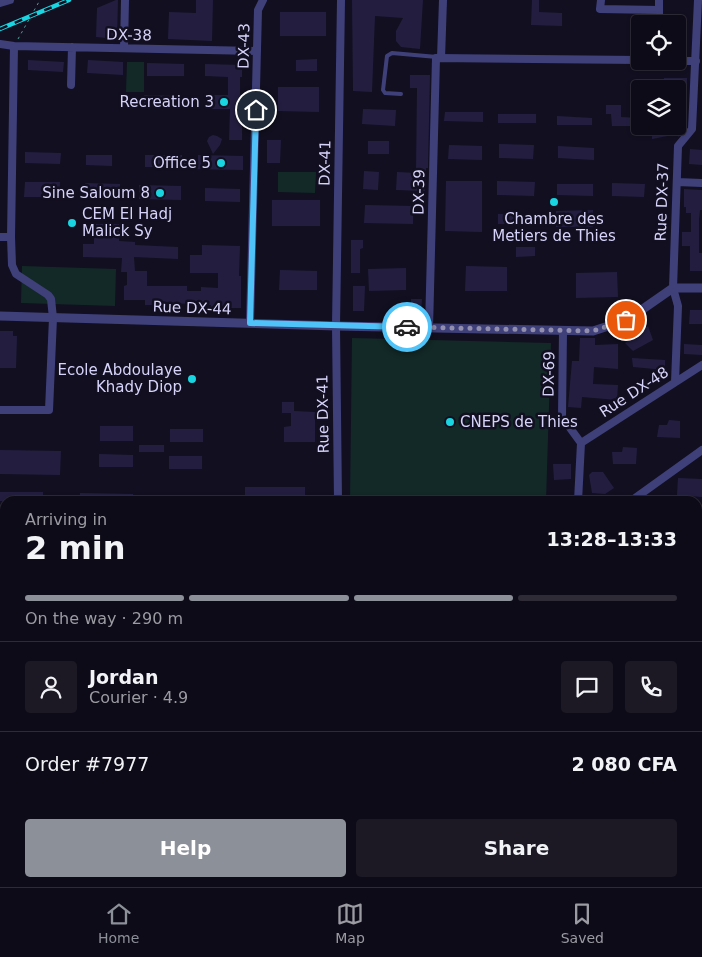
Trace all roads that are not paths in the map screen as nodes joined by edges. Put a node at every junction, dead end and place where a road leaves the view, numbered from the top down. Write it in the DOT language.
graph roads {
  1 [pos="10,0"];
  2 [pos="125,0"];
  3 [pos="263,0"];
  4 [pos="341,0"];
  5 [pos="443,0"];
  6 [pos="601,0"];
  7 [pos="659,0"];
  8 [pos="698,0"];
  9 [pos="0,3"];
  10 [pos="659,10"];
  11 [pos="659,15"];
  12 [pos="0,44"];
  13 [pos="14,46"];
  14 [pos="72,48"];
  15 [pos="124,48"];
  16 [pos="257,51"];
  17 [pos="439,58"];
  18 [pos="631,60"];
  19 [pos="686,61"];
  20 [pos="696,61"];
  21 [pos="71,85"];
  22 [pos="401,94"];
  23 [pos="677,182"];
  24 [pos="702,183"];
  25 [pos="0,237"];
  26 [pos="11,237"];
  27 [pos="673,288"];
  28 [pos="702,288"];
  29 [pos="0,316"];
  30 [pos="53,318"];
  31 [pos="250,323"];
  32 [pos="336,326"];
  33 [pos="429,328"];
  34 [pos="564,330"];
  35 [pos="702,365"];
  36 [pos="676,382"];
  37 [pos="0,410"];
  38 [pos="582,443"];
  39 [pos="702,450"];
  40 [pos="338,496"];
  41 [pos="578,496"];
  42 [pos="638,496"];
  43 [pos="233,887"];
  44 [pos="238,887"];
  1 -- 9 [label="street"];
  2 -- 15 [label="street"];
  3 -- 16 [label="street, DX-43"];
  4 -- 32 [label="street, DX-41"];
  5 -- 17 [label="street, DX-39"];
  6 -- 10 [label="street"];
  7 -- 10 [label="street"];
  8 -- 20 [label="street, Rue DX-37"];
  10 -- 11 [label="street"];
  12 -- 13 [label="street, DX-38"];
  13 -- 14 [label="street, DX-38"];
  13 -- 26 [label="street"];
  14 -- 15 [label="street, DX-38"];
  14 -- 21 [label="street"];
  15 -- 16 [label="street, DX-38"];
  16 -- 31 [label="street, DX-43"];
  17 -- 18 [label="street"];
  17 -- 22 [label="lane"];
  17 -- 33 [label="street, DX-39"];
  19 -- 20 [label="street"];
  20 -- 23 [label="street, Rue DX-37"];
  23 -- 24 [label="street"];
  23 -- 27 [label="street, Rue DX-37"];
  25 -- 26 [label="street"];
  26 -- 30 [label="street"];
  27 -- 28 [label="street"];
  27 -- 34 [label="street, Rue DX-44"];
  27 -- 36 [label="street, Rue DX-37"];
  29 -- 30 [label="street, Rue DX-44"];
  30 -- 31 [label="street, Rue DX-44"];
  30 -- 37 [label="street"];
  31 -- 32 [label="street, Rue DX-44"];
  32 -- 33 [label="street, Rue DX-44"];
  32 -- 40 [label="street, Rue DX-41"];
  33 -- 34 [label="street, Rue DX-44"];
  34 -- 38 [label="street, DX-69"];
  35 -- 36 [label="street, Rue DX-48"];
  36 -- 38 [label="street, Rue DX-48"];
  38 -- 41 [label="street"];
  39 -- 42 [label="street"];
  43 -- 44 [label="street"];
}
